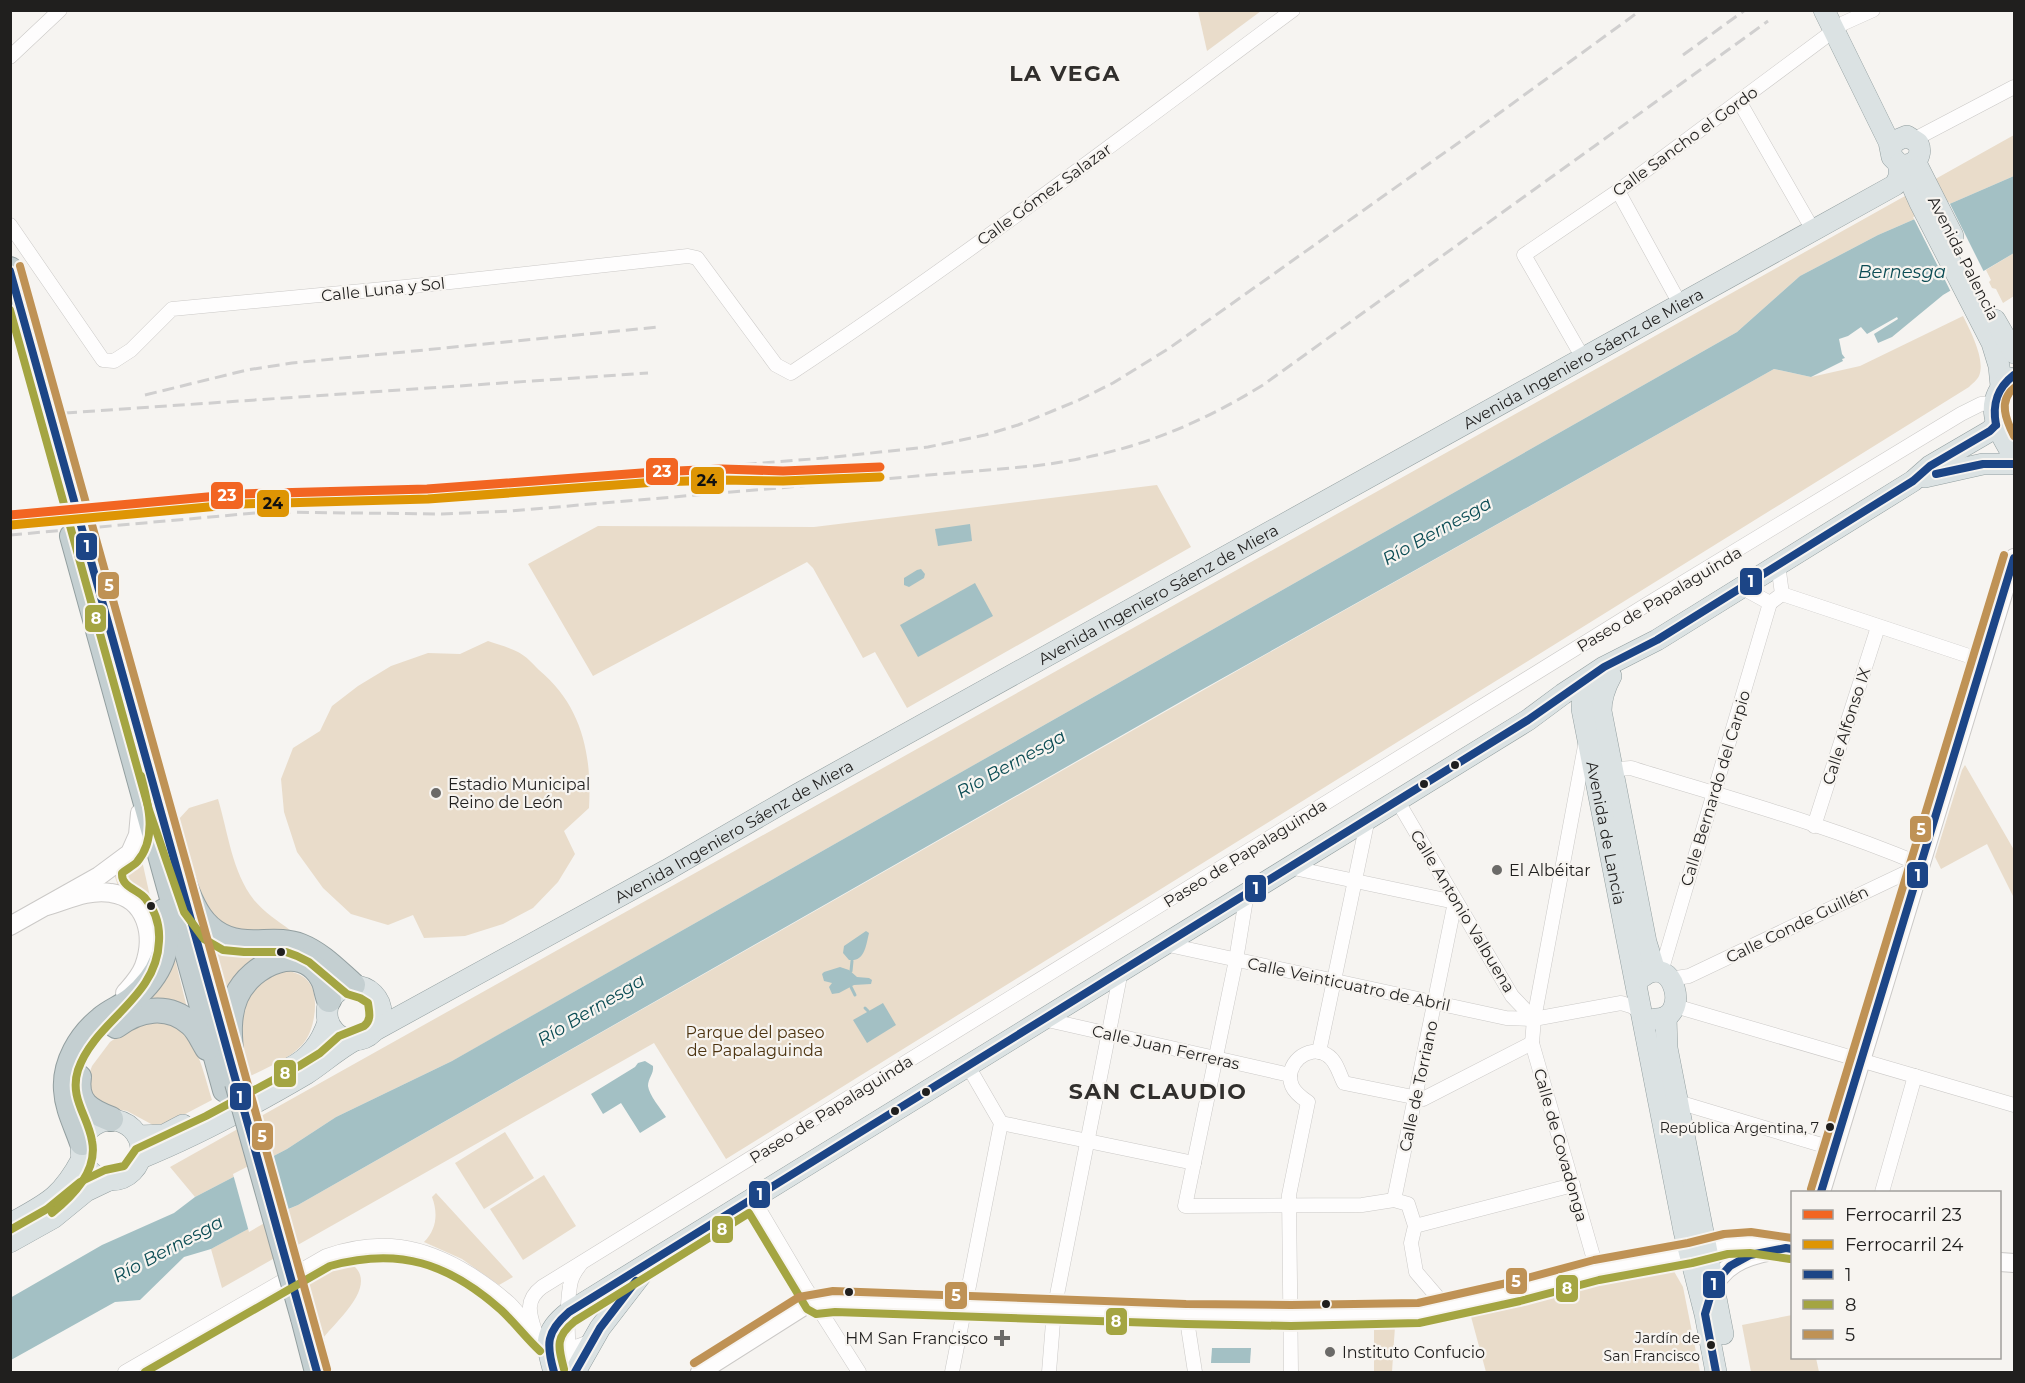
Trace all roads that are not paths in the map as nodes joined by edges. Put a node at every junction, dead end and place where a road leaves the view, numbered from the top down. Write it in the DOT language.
graph roads {
  1 [pos="60,10"];
  2 [pos="1293,10"];
  3 [pos="1824,10"];
  4 [pos="1873,10"];
  5 [pos="1838,22"];
  6 [pos="10,57"];
  7 [pos="2014,87"];
  8 [pos="1739,101"];
  9 [pos="1909,169"];
  10 [pos="1617,191"];
  11 [pos="10,225"];
  12 [pos="1813,230"];
  13 [pos="10,269"];
  14 [pos="1974,292"];
  15 [pos="1680,304"];
  16 [pos="10,313"];
  17 [pos="2014,353"];
  18 [pos="1583,358"];
  19 [pos="791,373"];
  20 [pos="2003,388"];
  21 [pos="41,403"];
  22 [pos="1996,425"];
  23 [pos="2014,457"];
  24 [pos="2014,465"];
  25 [pos="1913,481"];
  26 [pos="78,536"];
  27 [pos="2014,558"];
  28 [pos="1778,564"];
  29 [pos="1741,587"];
  30 [pos="1782,594"];
  31 [pos="1770,603"];
  32 [pos="1878,627"];
  33 [pos="1657,640"];
  34 [pos="1984,661"];
  35 [pos="1611,676"];
  36 [pos="112,684"];
  37 [pos="1573,694"];
  38 [pos="1536,716"];
  39 [pos="1591,721"];
  40 [pos="1595,777"];
  41 [pos="1713,794"];
  42 [pos="1397,800"];
  43 [pos="150,810"];
  44 [pos="1368,818"];
  45 [pos="1814,826"];
  46 [pos="1922,865"];
  47 [pos="114,866"];
  48 [pos="1289,867"];
  49 [pos="1354,882"];
  50 [pos="1247,893"];
  51 [pos="119,895"];
  52 [pos="1455,902"];
  53 [pos="47,906"];
  54 [pos="10,926"];
  55 [pos="1164,944"];
  56 [pos="1236,960"];
  57 [pos="1121,971"];
  58 [pos="1662,974"];
  59 [pos="1334,981"];
  60 [pos="353,985"];
  61 [pos="1637,988"];
  62 [pos="377,997"];
  63 [pos="1435,1002"];
  64 [pos="1621,1003"];
  65 [pos="422,1005"];
  66 [pos="329,1011"];
  67 [pos="1670,1011"];
  68 [pos="1641,1012"];
  69 [pos="100,1019"];
  70 [pos="1043,1019"];
  71 [pos="1534,1019"];
  72 [pos="377,1029"];
  73 [pos="1108,1034"];
  74 [pos="355,1040"];
  75 [pos="1532,1043"];
  76 [pos="1319,1052"];
  77 [pos="1215,1058"];
  78 [pos="1862,1060"];
  79 [pos="968,1066"];
  80 [pos="228,1075"];
  81 [pos="1290,1075"];
  82 [pos="1915,1076"];
  83 [pos="1415,1098"];
  84 [pos="1678,1102"];
  85 [pos="2014,1105"];
  86 [pos="111,1119"];
  87 [pos="1001,1123"];
  88 [pos="138,1136"];
  89 [pos="1087,1141"];
  90 [pos="1835,1149"];
  91 [pos="82,1151"];
  92 [pos="141,1158"];
  93 [pos="1194,1163"];
  94 [pos="109,1180"];
  95 [pos="1573,1185"];
  96 [pos="1821,1191"];
  97 [pos="1882,1191"];
  98 [pos="753,1198"];
  99 [pos="1394,1200"];
  100 [pos="1289,1205"];
  101 [pos="10,1224"];
  102 [pos="1415,1226"];
  103 [pos="10,1242"];
  104 [pos="1789,1249"];
  105 [pos="1698,1251"];
  106 [pos="651,1261"];
  107 [pos="581,1263"];
  108 [pos="1597,1270"];
  109 [pos="1714,1284"];
  110 [pos="816,1304"];
  111 [pos="965,1306"];
  112 [pos="1446,1307"];
  113 [pos="1054,1310"];
  114 [pos="568,1312"];
  115 [pos="1186,1314"];
  116 [pos="1705,1314"];
  117 [pos="1291,1316"];
  118 [pos="295,1321"];
  119 [pos="541,1337"];
  120 [pos="594,1339"];
  121 [pos="570,1348"];
  122 [pos="125,1372"];
  123 [pos="301,1372"];
  124 [pos="317,1372"];
  125 [pos="554,1372"];
  126 [pos="570,1372"];
  127 [pos="574,1372"];
  128 [pos="700,1372"];
  129 [pos="859,1372"];
  130 [pos="952,1372"];
  131 [pos="1049,1372"];
  132 [pos="1195,1372"];
  133 [pos="1292,1372"];
  134 [pos="1716,1372"];
  135 [pos="1730,1372"];
  1 -- 6 [label="street"];
  2 -- 19 [label="street, Calle Gómez Salazar"];
  3 -- 5 [label="main road, Avenida Palencia"];
  4 -- 5 [label="street, Calle Sancho el Gordo"];
  5 -- 8 [label="street, Calle Sancho el Gordo"];
  5 -- 9 [label="main road, Avenida Palencia"];
  7 -- 9 [label="street"];
  8 -- 10 [label="street, Calle Sancho el Gordo"];
  8 -- 12 [label="street"];
  9 -- 12 [label="main road, Avenida Ingeniero Sáenz de Miera"];
  9 -- 14 [label="main road, Avenida Palencia"];
  10 -- 15 [label="street"];
  10 -- 18 [label="street, Calle Sancho el Gordo"];
  11 -- 19 [label="street, Calle Luna y Sol"];
  12 -- 15 [label="main road, Avenida Ingeniero Sáenz de Miera"];
  13 -- 21 [label="highway"];
  14 -- 17 [label="main road, Avenida Palencia"];
  14 -- 20 [label="main road, Avenida Palencia"];
  15 -- 18 [label="main road, Avenida Ingeniero Sáenz de Miera"];
  16 -- 21 [label="highway"];
  18 -- 65 [label="main road, Avenida Ingeniero Sáenz de Miera"];
  20 -- 22 [label="main road, Avenida Palencia"];
  20 -- 107 [label="street, Paseo de Papalaguinda"];
  21 -- 26 [label="highway, bridge"];
  22 -- 23 [label="main road"];
  22 -- 25 [label="main road"];
  24 -- 25 [label="main road"];
  25 -- 28 [label="main road"];
  26 -- 36 [label="highway"];
  26 -- 43 [label="highway"];
  27 -- 34 [label="main road"];
  28 -- 29 [label="main road"];
  28 -- 30 [label="street"];
  29 -- 31 [label="street"];
  29 -- 33 [label="main road"];
  30 -- 31 [label="street"];
  30 -- 32 [label="street"];
  31 -- 41 [label="street, Calle Bernardo del Carpio"];
  32 -- 34 [label="street"];
  32 -- 45 [label="street, Calle Alfonso IX"];
  33 -- 35 [label="main road"];
  33 -- 37 [label="main road"];
  34 -- 46 [label="main road"];
  35 -- 37 [label="main road"];
  35 -- 39 [label="main road, Avenida de Lancia"];
  36 -- 43 [label="highway"];
  36 -- 80 [label="highway"];
  37 -- 38 [label="main road"];
  37 -- 39 [label="main road"];
  38 -- 39 [label="main road"];
  38 -- 42 [label="main road"];
  39 -- 40 [label="main road, Avenida de Lancia"];
  39 -- 40 [label="street, Calle de Covadonga"];
  40 -- 41 [label="street"];
  40 -- 58 [label="main road, Avenida de Lancia"];
  40 -- 61 [label="main road, Avenida de Lancia"];
  40 -- 71 [label="street, Calle de Covadonga"];
  41 -- 45 [label="street"];
  41 -- 58 [label="street, Calle Bernardo del Carpio"];
  42 -- 44 [label="main road"];
  42 -- 52 [label="street, Calle Antonio Valbuena"];
  43 -- 47 [label="main road"];
  43 -- 60 [label="highway"];
  43 -- 69 [label="highway"];
  43 -- 80 [label="highway"];
  44 -- 48 [label="main road"];
  44 -- 49 [label="street"];
  45 -- 46 [label="street"];
  46 -- 58 [label="street, Calle Conde Guillén"];
  46 -- 78 [label="main road"];
  47 -- 51 [label="main road"];
  47 -- 53 [label="main road"];
  48 -- 49 [label="street"];
  48 -- 50 [label="main road"];
  49 -- 52 [label="street"];
  49 -- 59 [label="street"];
  50 -- 55 [label="main road"];
  50 -- 56 [label="street"];
  51 -- 53 [label="main road"];
  51 -- 69 [label="main road"];
  52 -- 63 [label="street, Calle de Torriano"];
  52 -- 71 [label="street, Calle Antonio Valbuena"];
  53 -- 54 [label="main road"];
  55 -- 56 [label="street, Calle Veinticuatro de Abril"];
  55 -- 57 [label="main road"];
  56 -- 59 [label="street, Calle Veinticuatro de Abril"];
  56 -- 77 [label="street"];
  57 -- 70 [label="main road"];
  57 -- 73 [label="street"];
  58 -- 61 [label="main road"];
  58 -- 67 [label="main road, Avenida de Lancia"];
  59 -- 63 [label="street, Calle Veinticuatro de Abril"];
  59 -- 76 [label="street"];
  60 -- 62 [label="main road"];
  60 -- 66 [label="main road"];
  61 -- 64 [label="street"];
  61 -- 68 [label="main road, Avenida de Lancia"];
  62 -- 65 [label="main road"];
  62 -- 72 [label="main road"];
  63 -- 71 [label="street, Calle Veinticuatro de Abril"];
  63 -- 83 [label="street, Calle de Torriano"];
  64 -- 68 [label="street"];
  64 -- 71 [label="street, Calle Veinticuatro de Abril"];
  65 -- 72 [label="main road, Avenida Ingeniero Sáenz de Miera"];
  66 -- 74 [label="main road"];
  66 -- 80 [label="highway"];
  66 -- 88 [label="main road"];
  67 -- 68 [label="main road"];
  67 -- 78 [label="street"];
  67 -- 84 [label="main road, Avenida de Lancia"];
  68 -- 105 [label="main road, Avenida de Lancia"];
  69 -- 91 [label="highway"];
  70 -- 73 [label="street, Calle Juan Ferreras"];
  70 -- 79 [label="main road"];
  71 -- 75 [label="street, Calle de Covadonga"];
  72 -- 74 [label="main road"];
  73 -- 77 [label="street, Calle Juan Ferreras"];
  73 -- 89 [label="street"];
  74 -- 92 [label="main road"];
  75 -- 83 [label="street"];
  75 -- 95 [label="street, Calle de Covadonga"];
  76 -- 81 [label="street"];
  76 -- 83 [label="street"];
  77 -- 81 [label="street, Calle Juan Ferreras"];
  77 -- 93 [label="street"];
  78 -- 82 [label="street"];
  78 -- 90 [label="main road"];
  79 -- 87 [label="street"];
  79 -- 98 [label="main road"];
  80 -- 86 [label="highway"];
  80 -- 118 [label="highway, bridge"];
  81 -- 100 [label="street"];
  82 -- 85 [label="street"];
  82 -- 97 [label="street"];
  83 -- 99 [label="street, Calle de Torriano"];
  84 -- 90 [label="street"];
  84 -- 105 [label="main road, Avenida de Lancia"];
  86 -- 88 [label="main road"];
  86 -- 91 [label="main road"];
  87 -- 89 [label="street"];
  87 -- 111 [label="street"];
  88 -- 92 [label="main road"];
  89 -- 93 [label="street"];
  89 -- 113 [label="street"];
  90 -- 96 [label="main road"];
  91 -- 94 [label="main road"];
  91 -- 101 [label="main road"];
  92 -- 94 [label="main road"];
  93 -- 100 [label="street"];
  94 -- 103 [label="main road"];
  95 -- 102 [label="street"];
  95 -- 108 [label="street, Calle de Covadonga"];
  98 -- 106 [label="main road"];
  98 -- 110 [label="street"];
  99 -- 100 [label="street"];
  99 -- 102 [label="street"];
  100 -- 117 [label="street"];
  102 -- 112 [label="street"];
  104 -- 105 [label="main road"];
  104 -- 109 [label="main road"];
  105 -- 108 [label="main road"];
  105 -- 109 [label="main road"];
  105 -- 116 [label="main road"];
  106 -- 114 [label="main road"];
  106 -- 120 [label="main road"];
  107 -- 114 [label="street"];
  107 -- 119 [label="street, Paseo de Papalaguinda"];
  108 -- 112 [label="main road"];
  109 -- 116 [label="main road"];
  109 -- 135 [label="main road"];
  110 -- 111 [label="main road"];
  110 -- 128 [label="main road"];
  110 -- 129 [label="street"];
  111 -- 113 [label="main road"];
  111 -- 130 [label="street"];
  112 -- 117 [label="main road"];
  113 -- 115 [label="main road"];
  113 -- 131 [label="street"];
  114 -- 119 [label="main road"];
  114 -- 121 [label="street"];
  115 -- 117 [label="main road"];
  115 -- 132 [label="street"];
  116 -- 134 [label="main road"];
  117 -- 133 [label="street"];
  118 -- 123 [label="highway"];
  118 -- 124 [label="highway"];
  119 -- 121 [label="street"];
  119 -- 122 [label="street"];
  119 -- 125 [label="main road"];
  120 -- 121 [label="street"];
  120 -- 127 [label="main road"];
  121 -- 126 [label="street"];
}
